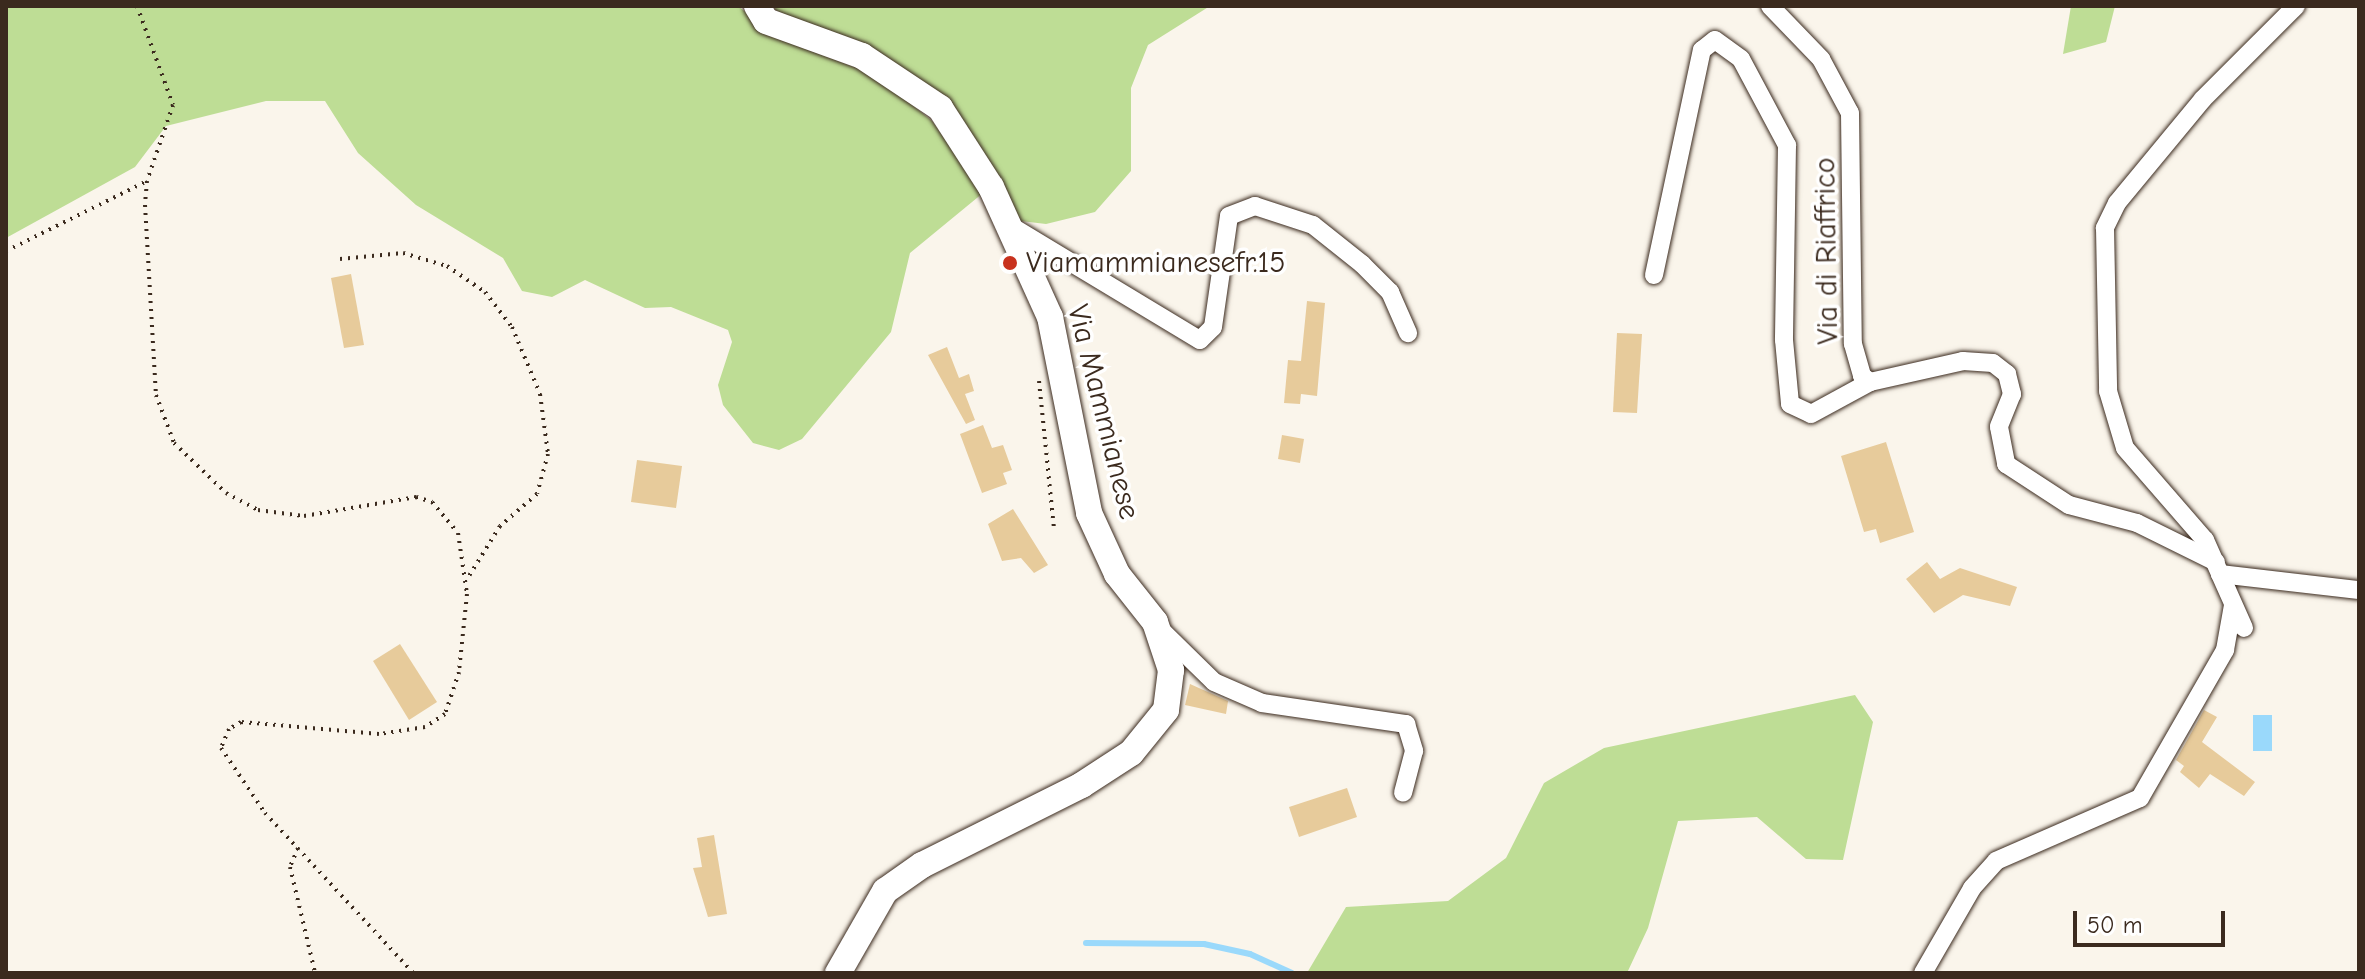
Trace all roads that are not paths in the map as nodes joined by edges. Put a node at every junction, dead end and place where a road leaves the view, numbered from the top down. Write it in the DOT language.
graph roads {
  1 [pos="757,6"];
  2 [pos="1770,6"];
  3 [pos="2296,6"];
  4 [pos="1014,228"];
  5 [pos="1654,275"];
  6 [pos="1408,333"];
  7 [pos="1870,382"];
  8 [pos="2218,568"];
  9 [pos="2359,590"];
  10 [pos="2233,605"];
  11 [pos="1155,622"];
  12 [pos="2244,628"];
  13 [pos="1403,793"];
  14 [pos="838,973"];
  15 [pos="1923,973"];
  1 -- 4 [label="main road, Via Mammianese"];
  2 -- 7 [label="street, Via di Riaffrico"];
  3 -- 8 [label="street"];
  4 -- 6 [label="street"];
  4 -- 11 [label="main road, Via Mammianese"];
  5 -- 7 [label="street"];
  7 -- 8 [label="street, Via di Riaffrico"];
  8 -- 9 [label="street, Via di Riaffrico"];
  8 -- 10 [label="street"];
  10 -- 12 [label="street"];
  10 -- 15 [label="street"];
  11 -- 13 [label="street"];
  11 -- 14 [label="main road, Via Mammianese"];
}
